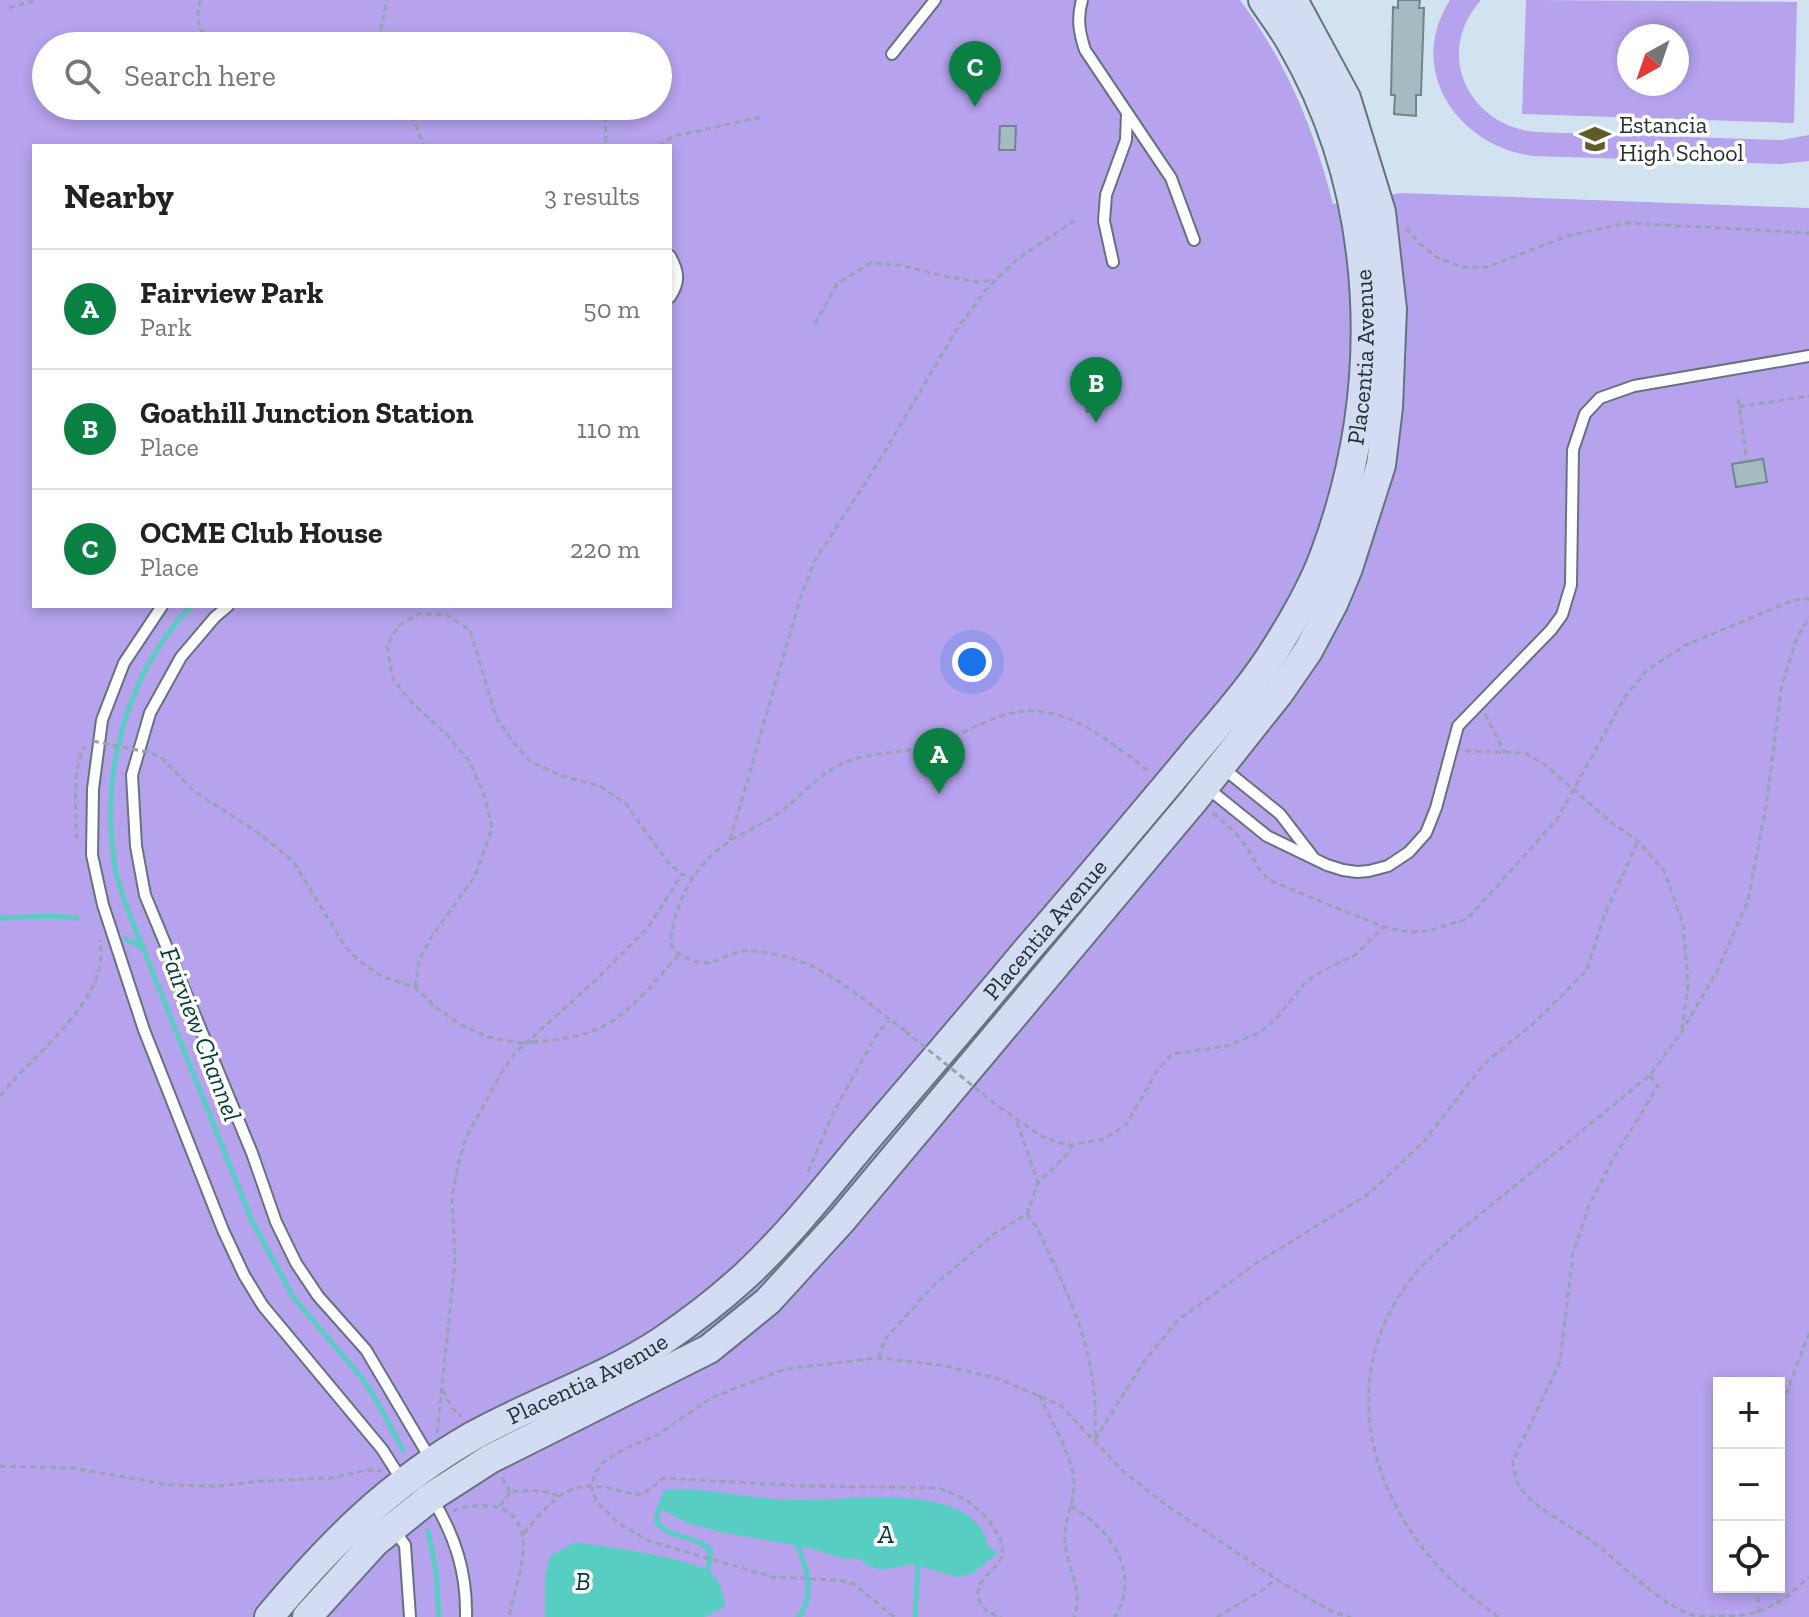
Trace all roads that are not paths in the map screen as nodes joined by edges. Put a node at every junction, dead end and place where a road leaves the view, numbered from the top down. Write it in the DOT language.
graph roads {
  1 [pos="935,0"];
  2 [pos="1082,0"];
  3 [pos="1263,0"];
  4 [pos="1293,0"];
  5 [pos="892,54"];
  6 [pos="1127,113"];
  7 [pos="1194,240"];
  8 [pos="672,259"];
  9 [pos="1113,262"];
  10 [pos="672,294"];
  11 [pos="1809,356"];
  12 [pos="161,608"];
  13 [pos="226,608"];
  14 [pos="1190,757"];
  15 [pos="1212,788"];
  16 [pos="1314,858"];
  17 [pos="432,1462"];
  18 [pos="393,1476"];
  19 [pos="437,1506"];
  20 [pos="392,1527"];
  21 [pos="269,1617"];
  22 [pos="307,1617"];
  23 [pos="410,1617"];
  24 [pos="466,1617"];
  1 -- 5 [label="lane"];
  2 -- 6 [label="lane"];
  3 -- 14 [label="main road, Placentia Avenue"];
  4 -- 15 [label="main road, Placentia Avenue"];
  6 -- 7 [label="lane"];
  6 -- 9 [label="lane"];
  8 -- 10 [label="lane"];
  11 -- 16 [label="lane"];
  12 -- 18 [label="lane"];
  13 -- 17 [label="lane"];
  14 -- 15 [label="lane"];
  14 -- 15 [label="lane"];
  14 -- 17 [label="main road, Placentia Avenue"];
  15 -- 16 [label="lane"];
  15 -- 16 [label="lane"];
  15 -- 19 [label="main road, Placentia Avenue"];
  17 -- 18 [label="main road, Placentia Avenue"];
  18 -- 21 [label="main road, Placentia Avenue"];
  19 -- 20 [label="main road, Placentia Avenue"];
  19 -- 24 [label="lane"];
  20 -- 22 [label="main road, Placentia Avenue"];
  20 -- 23 [label="lane"];
}
